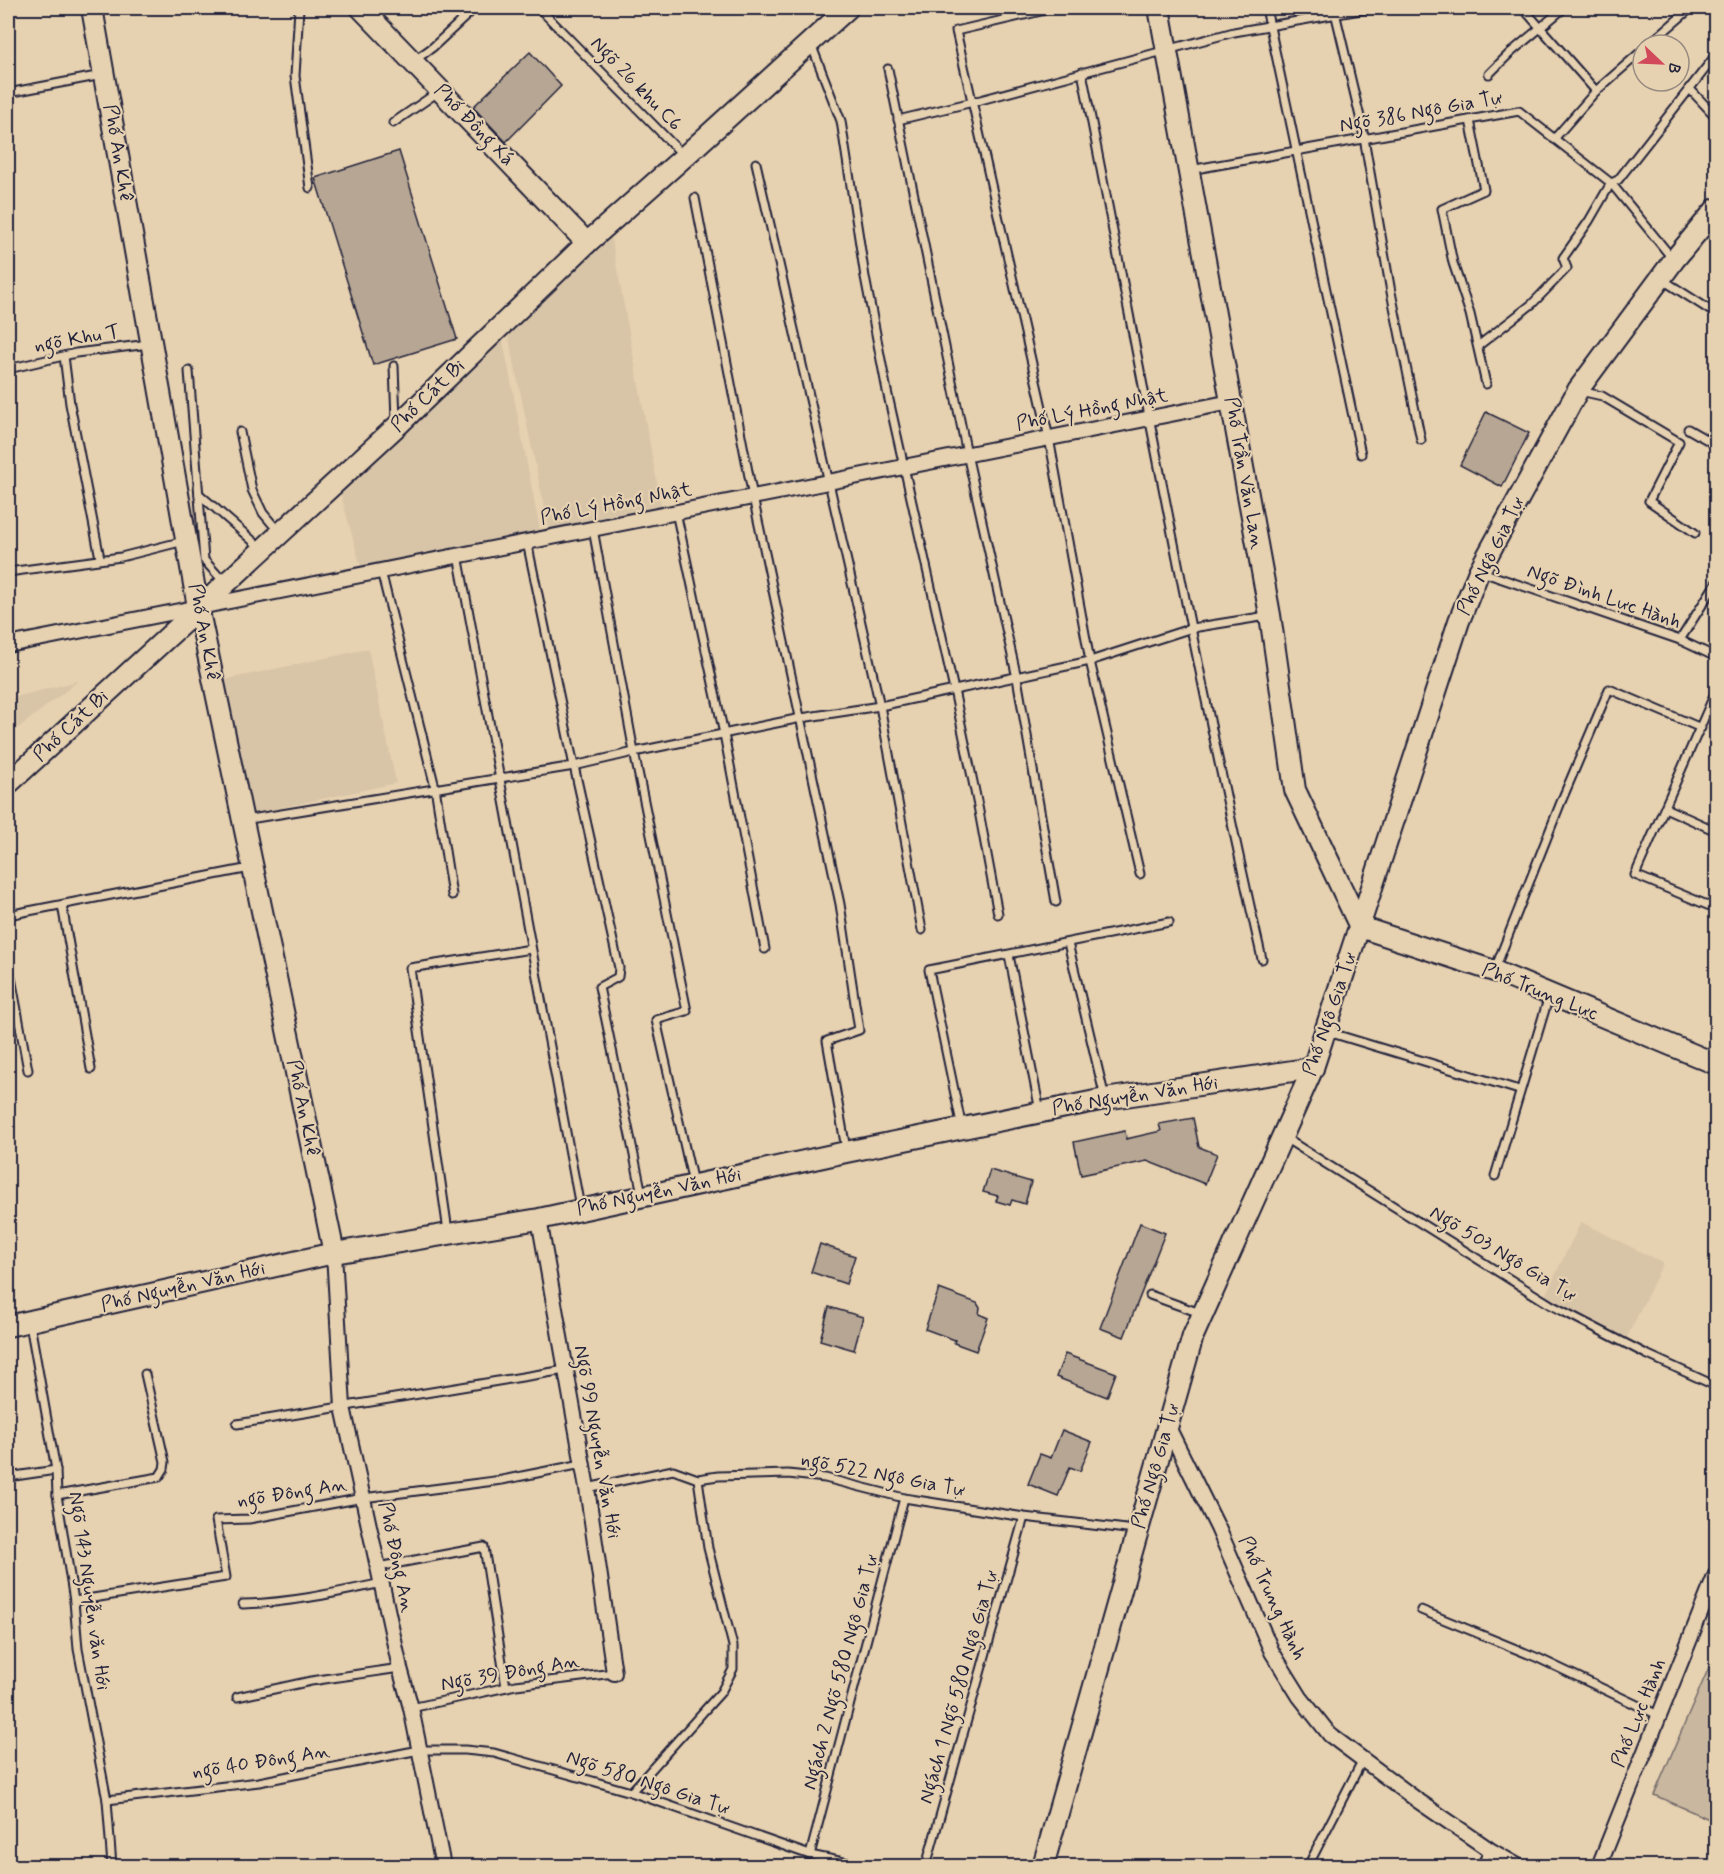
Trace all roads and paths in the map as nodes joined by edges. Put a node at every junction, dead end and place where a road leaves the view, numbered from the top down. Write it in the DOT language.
graph roads {
  1 [pos="93,8"];
  2 [pos="299,8"];
  3 [pos="361,8"];
  4 [pos="475,8"];
  5 [pos="539,8"];
  6 [pos="848,8"];
  7 [pos="1054,8"];
  8 [pos="1159,8"];
  9 [pos="1266,8"];
  10 [pos="1372,8"];
  11 [pos="1523,8"];
  12 [pos="1564,8"];
  13 [pos="1691,8"];
  14 [pos="1334,10"];
  15 [pos="1269,24"];
  16 [pos="1540,27"];
  17 [pos="1662,33"];
  18 [pos="810,42"];
  19 [pos="1167,49"];
  20 [pos="1716,55"];
  21 [pos="1631,60"];
  22 [pos="413,62"];
  23 [pos="888,69"];
  24 [pos="1082,72"];
  25 [pos="104,74"];
  26 [pos="1489,74"];
  27 [pos="1691,86"];
  28 [pos="441,90"];
  29 [pos="1691,90"];
  30 [pos="1596,91"];
  31 [pos="8,93"];
  32 [pos="1685,93"];
  33 [pos="973,102"];
  34 [pos="1716,117"];
  35 [pos="898,120"];
  36 [pos="1470,120"];
  37 [pos="393,123"];
  38 [pos="1364,138"];
  39 [pos="1554,139"];
  40 [pos="1296,152"];
  41 [pos="684,157"];
  42 [pos="756,163"];
  43 [pos="1188,170"];
  44 [pos="1611,183"];
  45 [pos="310,188"];
  46 [pos="695,198"];
  47 [pos="1716,208"];
  48 [pos="587,243"];
  49 [pos="1674,260"];
  50 [pos="1661,278"];
  51 [pos="1716,314"];
  52 [pos="152,344"];
  53 [pos="1478,346"];
  54 [pos="64,356"];
  55 [pos="394,366"];
  56 [pos="8,369"];
  57 [pos="189,371"];
  58 [pos="1486,384"];
  59 [pos="1578,390"];
  60 [pos="1231,402"];
  61 [pos="1150,418"];
  62 [pos="397,426"];
  63 [pos="1688,429"];
  64 [pos="240,432"];
  65 [pos="1049,438"];
  66 [pos="1421,440"];
  67 [pos="1716,445"];
  68 [pos="967,454"];
  69 [pos="1361,454"];
  70 [pos="903,467"];
  71 [pos="830,482"];
  72 [pos="199,494"];
  73 [pos="753,497"];
  74 [pos="676,512"];
  75 [pos="592,529"];
  76 [pos="1695,533"];
  77 [pos="281,534"];
  78 [pos="187,540"];
  79 [pos="527,542"];
  80 [pos="263,550"];
  81 [pos="458,555"];
  82 [pos="100,558"];
  83 [pos="381,571"];
  84 [pos="1479,571"];
  85 [pos="8,572"];
  86 [pos="225,584"];
  87 [pos="1716,584"];
  88 [pos="198,607"];
  89 [pos="1270,615"];
  90 [pos="1192,628"];
  91 [pos="1680,640"];
  92 [pos="8,645"];
  93 [pos="1716,657"];
  94 [pos="1090,661"];
  95 [pos="1017,678"];
  96 [pos="954,690"];
  97 [pos="1716,691"];
  98 [pos="880,706"];
  99 [pos="801,718"];
  100 [pos="1701,728"];
  101 [pos="724,735"];
  102 [pos="634,752"];
  103 [pos="574,766"];
  104 [pos="498,778"];
  105 [pos="8,784"];
  106 [pos="435,787"];
  107 [pos="1665,808"];
  108 [pos="243,820"];
  109 [pos="1716,831"];
  110 [pos="253,867"];
  111 [pos="1140,874"];
  112 [pos="452,895"];
  113 [pos="1056,902"];
  114 [pos="62,904"];
  115 [pos="1712,907"];
  116 [pos="998,914"];
  117 [pos="8,915"];
  118 [pos="1169,922"];
  119 [pos="1360,927"];
  120 [pos="922,930"];
  121 [pos="1068,943"];
  122 [pos="531,949"];
  123 [pos="765,949"];
  124 [pos="1009,955"];
  125 [pos="1262,959"];
  126 [pos="8,961"];
  127 [pos="1494,971"];
  128 [pos="1549,996"];
  129 [pos="1326,1032"];
  130 [pos="1716,1064"];
  131 [pos="1313,1068"];
  132 [pos="91,1069"];
  133 [pos="28,1070"];
  134 [pos="1519,1090"];
  135 [pos="1105,1099"];
  136 [pos="1040,1112"];
  137 [pos="962,1128"];
  138 [pos="1281,1136"];
  139 [pos="846,1152"];
  140 [pos="1495,1176"];
  141 [pos="694,1185"];
  142 [pos="642,1196"];
  143 [pos="580,1210"];
  144 [pos="539,1219"];
  145 [pos="449,1233"];
  146 [pos="334,1252"];
  147 [pos="1150,1295"];
  148 [pos="1203,1314"];
  149 [pos="30,1321"];
  150 [pos="8,1326"];
  151 [pos="565,1370"];
  152 [pos="145,1374"];
  153 [pos="1716,1386"];
  154 [pos="344,1407"];
  155 [pos="237,1424"];
  156 [pos="1168,1427"];
  157 [pos="582,1464"];
  158 [pos="56,1470"];
  159 [pos="8,1478"];
  160 [pos="698,1479"];
  161 [pos="587,1488"];
  162 [pos="57,1495"];
  163 [pos="363,1498"];
  164 [pos="904,1498"];
  165 [pos="1024,1517"];
  166 [pos="1138,1530"];
  167 [pos="378,1567"];
  168 [pos="1716,1574"];
  169 [pos="382,1583"];
  170 [pos="74,1601"];
  171 [pos="243,1604"];
  172 [pos="1421,1610"];
  173 [pos="400,1668"];
  174 [pos="614,1673"];
  175 [pos="506,1687"];
  176 [pos="237,1696"];
  177 [pos="411,1708"];
  178 [pos="1658,1715"];
  179 [pos="419,1750"];
  180 [pos="1363,1759"];
  181 [pos="631,1792"];
  182 [pos="107,1800"];
  183 [pos="1490,1850"];
  184 [pos="810,1855"];
  185 [pos="112,1866"];
  186 [pos="443,1866"];
  187 [pos="863,1866"];
  188 [pos="926,1866"];
  189 [pos="1043,1866"];
  190 [pos="1308,1866"];
  191 [pos="1480,1866"];
  192 [pos="1518,1866"];
  193 [pos="1599,1866"];
  1 -- 25 [label="street, Phố An Khê"];
  2 -- 45 [label="lane"];
  3 -- 22 [label="street, Phố Đồng Xá"];
  4 -- 22 [label="lane"];
  5 -- 41 [label="lane, Ngõ 26 khu C6"];
  6 -- 18 [label="street, Phố Cát Bi"];
  7 -- 33 [label="lane"];
  8 -- 19 [label="street, Phố Trần Văn Lan"];
  9 -- 15 [label="lane"];
  10 -- 14 [label="lane"];
  11 -- 16 [label="lane"];
  12 -- 16 [label="lane"];
  13 -- 17 [label="lane"];
  14 -- 15 [label="lane"];
  14 -- 38 [label="lane"];
  15 -- 19 [label="lane"];
  15 -- 40 [label="lane"];
  16 -- 26 [label="lane"];
  16 -- 30 [label="lane"];
  18 -- 41 [label="street, Phố Cát Bi"];
  18 -- 70 [label="lane"];
  19 -- 24 [label="lane"];
  19 -- 43 [label="street, Phố Trần Văn Lan"];
  20 -- 27 [label="lane"];
  21 -- 30 [label="lane"];
  22 -- 28 [label="street, Phố Đồng Xá"];
  23 -- 35 [label="lane"];
  24 -- 33 [label="lane"];
  24 -- 61 [label="lane"];
  25 -- 31 [label="lane"];
  25 -- 52 [label="street, Phố An Khê"];
  28 -- 37 [label="lane"];
  28 -- 48 [label="street, Phố Đồng Xá"];
  29 -- 34 [label="lane"];
  30 -- 39 [label="lane"];
  32 -- 44 [label="lane"];
  33 -- 35 [label="lane"];
  33 -- 65 [label="lane"];
  35 -- 68 [label="lane"];
  36 -- 38 [label="lane, Ngõ 386 Ngô Gia Tự"];
  36 -- 39 [label="lane, Ngõ 386 Ngô Gia Tự"];
  36 -- 53 [label="lane"];
  38 -- 40 [label="lane, Ngõ 386 Ngô Gia Tự"];
  38 -- 66 [label="lane"];
  39 -- 44 [label="lane, Ngõ 386 Ngô Gia Tự"];
  40 -- 43 [label="lane, Ngõ 386 Ngô Gia Tự"];
  40 -- 69 [label="lane"];
  41 -- 48 [label="street, Phố Cát Bi"];
  42 -- 71 [label="lane"];
  43 -- 60 [label="street, Phố Trần Văn Lan"];
  44 -- 49 [label="lane, Ngõ 386 Ngô Gia Tự"];
  44 -- 53 [label="lane"];
  46 -- 73 [label="lane"];
  47 -- 49 [label="street, Phố Ngô Gia Tự"];
  48 -- 62 [label="street, Phố Cát Bi"];
  49 -- 50 [label="street, Phố Ngô Gia Tự"];
  50 -- 51 [label="lane"];
  50 -- 59 [label="street, Phố Ngô Gia Tự"];
  52 -- 54 [label="lane, ngõ Khu T"];
  52 -- 78 [label="street, Phố An Khê"];
  53 -- 58 [label="lane"];
  54 -- 56 [label="lane, ngõ Khu T"];
  54 -- 82 [label="lane"];
  55 -- 62 [label="lane"];
  57 -- 72 [label="lane"];
  59 -- 76 [label="lane"];
  59 -- 84 [label="street, Phố Ngô Gia Tự"];
  60 -- 61 [label="street, Phố Lý Hồng Nhật"];
  60 -- 89 [label="street, Phố Trần Văn Lan"];
  61 -- 65 [label="street, Phố Lý Hồng Nhật"];
  61 -- 90 [label="lane"];
  62 -- 77 [label="street, Phố Cát Bi"];
  63 -- 67 [label="lane"];
  64 -- 77 [label="lane"];
  65 -- 68 [label="street, Phố Lý Hồng Nhật"];
  65 -- 94 [label="lane"];
  68 -- 70 [label="street, Phố Lý Hồng Nhật"];
  68 -- 95 [label="lane"];
  70 -- 71 [label="street, Phố Lý Hồng Nhật"];
  70 -- 96 [label="lane"];
  71 -- 73 [label="street, Phố Lý Hồng Nhật"];
  71 -- 98 [label="lane"];
  72 -- 80 [label="lane"];
  72 -- 86 [label="lane"];
  73 -- 74 [label="street, Phố Lý Hồng Nhật"];
  73 -- 99 [label="lane"];
  74 -- 75 [label="street, Phố Lý Hồng Nhật"];
  74 -- 101 [label="lane"];
  75 -- 79 [label="street, Phố Lý Hồng Nhật"];
  75 -- 102 [label="lane"];
  77 -- 80 [label="street, Phố Cát Bi"];
  78 -- 82 [label="lane"];
  78 -- 88 [label="street, Phố An Khê"];
  79 -- 81 [label="street, Phố Lý Hồng Nhật"];
  79 -- 103 [label="lane"];
  80 -- 86 [label="street, Phố Cát Bi"];
  81 -- 83 [label="street, Phố Lý Hồng Nhật"];
  81 -- 104 [label="lane"];
  82 -- 85 [label="lane"];
  83 -- 88 [label="street, Phố Lý Hồng Nhật"];
  83 -- 106 [label="lane"];
  84 -- 91 [label="lane, Ngõ Đình Lực Hành"];
  84 -- 119 [label="street, Phố Ngô Gia Tự"];
  86 -- 88 [label="street, Phố Cát Bi"];
  87 -- 91 [label="lane"];
  88 -- 92 [label="street, Phố Lý Hồng Nhật"];
  88 -- 105 [label="street, Phố Cát Bi"];
  88 -- 108 [label="street, Phố An Khê"];
  89 -- 90 [label="lane"];
  89 -- 119 [label="street, Phố Trần Văn Lan"];
  90 -- 94 [label="lane"];
  90 -- 125 [label="lane"];
  91 -- 93 [label="lane, Ngõ Đình Lực Hành"];
  94 -- 95 [label="lane"];
  94 -- 111 [label="lane"];
  95 -- 96 [label="lane"];
  95 -- 113 [label="lane"];
  96 -- 98 [label="lane"];
  96 -- 116 [label="lane"];
  97 -- 100 [label="lane"];
  98 -- 99 [label="lane"];
  98 -- 120 [label="lane"];
  99 -- 101 [label="lane"];
  99 -- 139 [label="lane"];
  100 -- 107 [label="lane"];
  100 -- 127 [label="lane"];
  101 -- 102 [label="lane"];
  101 -- 123 [label="lane"];
  102 -- 103 [label="lane"];
  102 -- 141 [label="lane"];
  103 -- 104 [label="lane"];
  103 -- 142 [label="lane"];
  104 -- 106 [label="lane"];
  104 -- 122 [label="lane"];
  106 -- 108 [label="lane"];
  106 -- 112 [label="lane"];
  107 -- 109 [label="lane"];
  107 -- 115 [label="lane"];
  108 -- 110 [label="street, Phố An Khê"];
  110 -- 114 [label="lane"];
  110 -- 146 [label="street, Phố An Khê"];
  114 -- 117 [label="lane"];
  114 -- 132 [label="lane"];
  118 -- 121 [label="lane"];
  119 -- 127 [label="street, Phố Trung Lực"];
  119 -- 129 [label="street, Phố Ngô Gia Tự"];
  121 -- 124 [label="lane"];
  121 -- 135 [label="lane"];
  122 -- 143 [label="lane"];
  122 -- 145 [label="lane"];
  124 -- 136 [label="lane"];
  124 -- 137 [label="lane"];
  126 -- 133 [label="lane"];
  127 -- 128 [label="street, Phố Trung Lực"];
  128 -- 130 [label="street, Phố Trung Lực"];
  128 -- 134 [label="lane"];
  129 -- 131 [label="street, Phố Ngô Gia Tự"];
  129 -- 134 [label="lane"];
  131 -- 135 [label="street, Phố Nguyễn Văn Hới"];
  131 -- 138 [label="street, Phố Ngô Gia Tự"];
  134 -- 140 [label="lane"];
  135 -- 136 [label="street, Phố Nguyễn Văn Hới"];
  136 -- 137 [label="street, Phố Nguyễn Văn Hới"];
  137 -- 139 [label="street, Phố Nguyễn Văn Hới"];
  138 -- 148 [label="street, Phố Ngô Gia Tự"];
  138 -- 153 [label="lane, Ngõ 503 Ngô Gia Tự"];
  139 -- 141 [label="street, Phố Nguyễn Văn Hới"];
  141 -- 142 [label="street, Phố Nguyễn Văn Hới"];
  142 -- 143 [label="street, Phố Nguyễn Văn Hới"];
  143 -- 144 [label="street, Phố Nguyễn Văn Hới"];
  144 -- 145 [label="street, Phố Nguyễn Văn Hới"];
  144 -- 151 [label="street, Ngõ 99 Nguyễn Văn Hới"];
  145 -- 146 [label="street, Phố Nguyễn Văn Hới"];
  146 -- 149 [label="street, Phố Nguyễn Văn Hới"];
  146 -- 154 [label="street, Phố Đông An"];
  147 -- 148 [label="lane"];
  148 -- 156 [label="street, Phố Ngô Gia Tự"];
  149 -- 150 [label="street, Phố Nguyễn Văn Hới"];
  149 -- 158 [label="lane, Ngõ 143 Nguyễn văn Hới"];
  151 -- 154 [label="lane"];
  151 -- 157 [label="street, Ngõ 99 Nguyễn Văn Hới"];
  152 -- 162 [label="lane"];
  154 -- 155 [label="lane"];
  154 -- 163 [label="street, Phố Đông An"];
  156 -- 166 [label="street, Phố Ngô Gia Tự"];
  156 -- 180 [label="street, Phố Trung Hành"];
  157 -- 161 [label="street, Ngõ 99 Nguyễn Văn Hới"];
  157 -- 163 [label="lane, ngõ Đông An"];
  158 -- 159 [label="lane"];
  158 -- 162 [label="lane, Ngõ 143 Nguyễn văn Hới"];
  160 -- 161 [label="lane, ngõ 522 Ngô Gia Tự"];
  160 -- 164 [label="lane, ngõ 522 Ngô Gia Tự"];
  160 -- 181 [label="lane"];
  161 -- 174 [label="street, Ngõ 99 Nguyễn Văn Hới"];
  162 -- 170 [label="lane, Ngõ 143 Nguyễn văn Hới"];
  163 -- 167 [label="street, Phố Đông An"];
  163 -- 170 [label="lane, ngõ Đông An"];
  164 -- 165 [label="lane, ngõ 522 Ngô Gia Tự"];
  164 -- 184 [label="lane, Ngách 2 Ngõ 580 Ngô Gia Tự"];
  165 -- 166 [label="lane, ngõ 522 Ngô Gia Tự"];
  165 -- 188 [label="lane, Ngách 1 Ngõ 580 Ngô Gia Tự"];
  166 -- 189 [label="street, Phố Ngô Gia Tự"];
  167 -- 169 [label="street, Phố Đông An"];
  167 -- 175 [label="lane"];
  168 -- 178 [label="street, Phố Lực Hành"];
  169 -- 171 [label="lane"];
  169 -- 173 [label="street, Phố Đông An"];
  170 -- 182 [label="lane, Ngõ 143 Nguyễn văn Hới"];
  172 -- 178 [label="lane"];
  173 -- 176 [label="lane"];
  173 -- 177 [label="street, Phố Đông An"];
  174 -- 175 [label="lane, Ngõ 39 Đông An"];
  175 -- 177 [label="lane, Ngõ 39 Đông An"];
  177 -- 179 [label="street, Phố Đông An"];
  178 -- 193 [label="street, Phố Lực Hành"];
  179 -- 181 [label="lane, Ngõ 580 Ngô Gia Tự"];
  179 -- 182 [label="lane, ngõ 40 Đông An"];
  179 -- 186 [label="street, Phố Đông An"];
  180 -- 183 [label="street, Phố Trung Hành"];
  180 -- 190 [label="lane"];
  181 -- 184 [label="lane, Ngõ 580 Ngô Gia Tự"];
  182 -- 185 [label="lane, Ngõ 143 Nguyễn văn Hới"];
  183 -- 191 [label="lane"];
  183 -- 192 [label="street, Phố Trung Hành"];
  184 -- 187 [label="lane, Ngõ 580 Ngô Gia Tự"];
}
